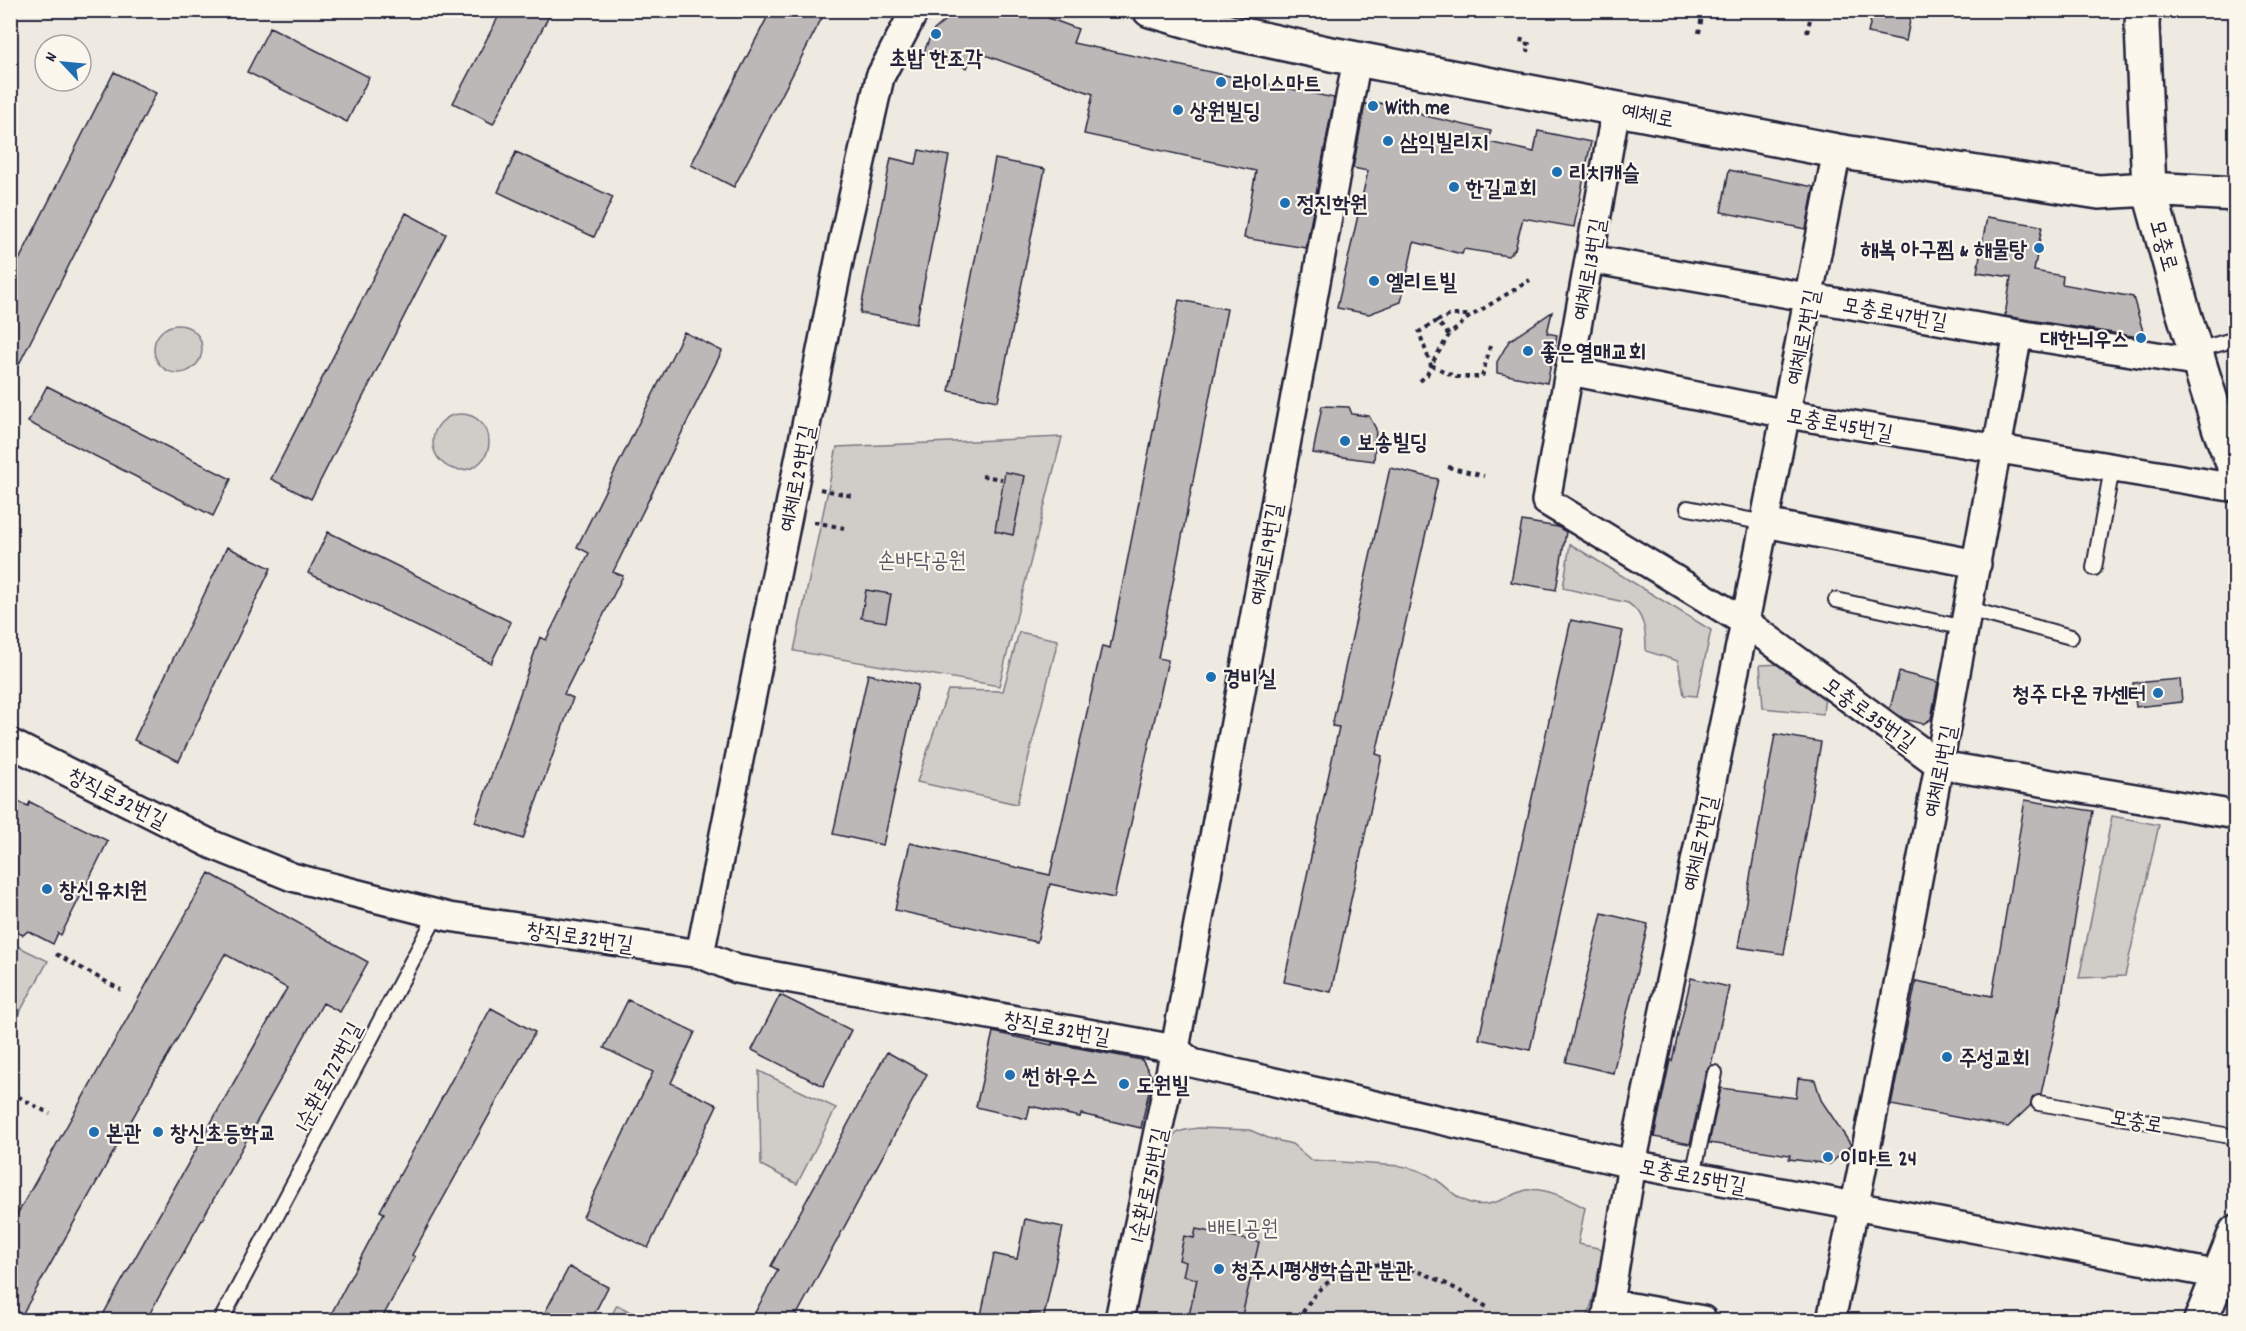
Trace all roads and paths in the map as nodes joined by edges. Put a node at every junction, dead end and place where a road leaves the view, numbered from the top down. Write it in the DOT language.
graph roads {
  1 [pos="915,10"];
  2 [pos="1150,10"];
  3 [pos="1703,10"];
  4 [pos="1812,10"];
  5 [pos="2143,10"];
  6 [pos="1699,33"];
  7 [pos="1808,33"];
  8 [pos="1522,38"];
  9 [pos="1528,52"];
  10 [pos="1357,59"];
  11 [pos="1616,108"];
  12 [pos="1837,151"];
  13 [pos="2150,189"];
  14 [pos="2235,194"];
  15 [pos="1590,259"];
  16 [pos="1530,280"];
  17 [pos="1809,297"];
  18 [pos="1473,315"];
  19 [pos="1437,321"];
  20 [pos="1449,334"];
  21 [pos="2019,334"];
  22 [pos="2235,339"];
  23 [pos="1490,346"];
  24 [pos="2199,356"];
  25 [pos="1431,365"];
  26 [pos="1570,371"];
  27 [pos="1420,381"];
  28 [pos="1787,414"];
  29 [pos="1997,449"];
  30 [pos="1448,467"];
  31 [pos="2112,468"];
  32 [pos="2235,471"];
  33 [pos="982,476"];
  34 [pos="1484,476"];
  35 [pos="1002,480"];
  36 [pos="811,487"];
  37 [pos="2235,488"];
  38 [pos="852,496"];
  39 [pos="1546,501"];
  40 [pos="1688,508"];
  41 [pos="804,520"];
  42 [pos="1765,523"];
  43 [pos="844,528"];
  44 [pos="1977,564"];
  45 [pos="2094,568"];
  46 [pos="1836,600"];
  47 [pos="1966,619"];
  48 [pos="1745,622"];
  49 [pos="2071,637"];
  50 [pos="10,743"];
  51 [pos="1940,765"];
  52 [pos="2235,815"];
  53 [pos="437,914"];
  54 [pos="56,954"];
  55 [pos="700,954"];
  56 [pos="121,990"];
  57 [pos="1175,1049"];
  58 [pos="10,1066"];
  59 [pos="1715,1073"];
  60 [pos="10,1078"];
  61 [pos="10,1092"];
  62 [pos="2039,1103"];
  63 [pos="50,1114"];
  64 [pos="2235,1137"];
  65 [pos="1632,1164"];
  66 [pos="1693,1175"];
  67 [pos="1855,1207"];
  68 [pos="2235,1232"];
  69 [pos="2228,1277"];
  70 [pos="1487,1306"];
  71 [pos="1607,1312"];
  72 [pos="221,1320"];
  73 [pos="1119,1320"];
  74 [pos="1298,1320"];
  75 [pos="1703,1320"];
  76 [pos="1831,1320"];
  77 [pos="2201,1320"];
  1 -- 55 [label="street, 예체로29번길"];
  2 -- 10 [label="street, 예체로"];
  3 -- 6 [label="path"];
  4 -- 7 [label="path"];
  5 -- 13 [label="street, 모충로"];
  8 -- 9 [label="path"];
  10 -- 11 [label="street, 예체로"];
  10 -- 57 [label="street, 예체로19번길"];
  11 -- 12 [label="street, 예체로"];
  11 -- 15 [label="street, 예체로13번길"];
  12 -- 13 [label="street, 예체로"];
  12 -- 17 [label="street, 예체로7번길"];
  13 -- 14 [label="street, 예체로"];
  13 -- 24 [label="street, 모충로"];
  15 -- 17 [label="street, 모충로47번길"];
  15 -- 26 [label="street, 예체로13번길"];
  16 -- 18 [label="path"];
  17 -- 21 [label="street, 모충로47번길"];
  17 -- 28 [label="street, 예체로7번길"];
  18 -- 19 [label="path"];
  18 -- 20 [label="path"];
  19 -- 20 [label="path"];
  19 -- 25 [label="path"];
  20 -- 25 [label="path"];
  21 -- 24 [label="street, 모충로47번길"];
  21 -- 29 [label="street, 예체로1번길"];
  22 -- 24 [label="lane"];
  23 -- 25 [label="path"];
  24 -- 32 [label="street, 모충로"];
  25 -- 27 [label="path"];
  26 -- 28 [label="street, 모충로45번길"];
  26 -- 39 [label="street, 예체로13번길"];
  28 -- 29 [label="street, 모충로45번길"];
  28 -- 42 [label="street, 예체로7번길"];
  29 -- 31 [label="street, 모충로45번길"];
  29 -- 44 [label="street, 예체로1번길"];
  30 -- 34 [label="path"];
  31 -- 37 [label="street, 모충로45번길"];
  31 -- 45 [label="lane"];
  33 -- 35 [label="path"];
  36 -- 38 [label="path"];
  39 -- 48 [label="street, 모충로35번길"];
  40 -- 42 [label="lane"];
  41 -- 43 [label="path"];
  42 -- 44 [label="street"];
  42 -- 48 [label="street, 예체로7번길"];
  44 -- 47 [label="street, 예체로1번길"];
  46 -- 47 [label="lane"];
  47 -- 49 [label="lane"];
  47 -- 51 [label="street, 예체로1번길"];
  48 -- 51 [label="street, 모충로35번길"];
  48 -- 65 [label="street, 예체로7번길"];
  50 -- 53 [label="street, 창직로32번길"];
  51 -- 52 [label="street, 모충로35번길"];
  51 -- 67 [label="street, 예체로1번길"];
  53 -- 55 [label="street, 창직로32번길"];
  53 -- 72 [label="lane, 1순환로727번길"];
  54 -- 56 [label="path"];
  55 -- 57 [label="street, 창직로32번길"];
  57 -- 65 [label="street, 모충로25번길"];
  57 -- 73 [label="street, 1순환로751번길"];
  58 -- 60 [label="path"];
  59 -- 66 [label="lane"];
  61 -- 63 [label="path"];
  62 -- 64 [label="lane, 모충로"];
  65 -- 66 [label="street, 모충로25번길"];
  65 -- 71 [label="street"];
  66 -- 67 [label="street, 모충로25번길"];
  67 -- 69 [label="street, 모충로25번길"];
  67 -- 76 [label="street, 예체로1번길"];
  68 -- 69 [label="street"];
  69 -- 77 [label="street"];
  70 -- 74 [label="path"];
  71 -- 75 [label="street"];
}
